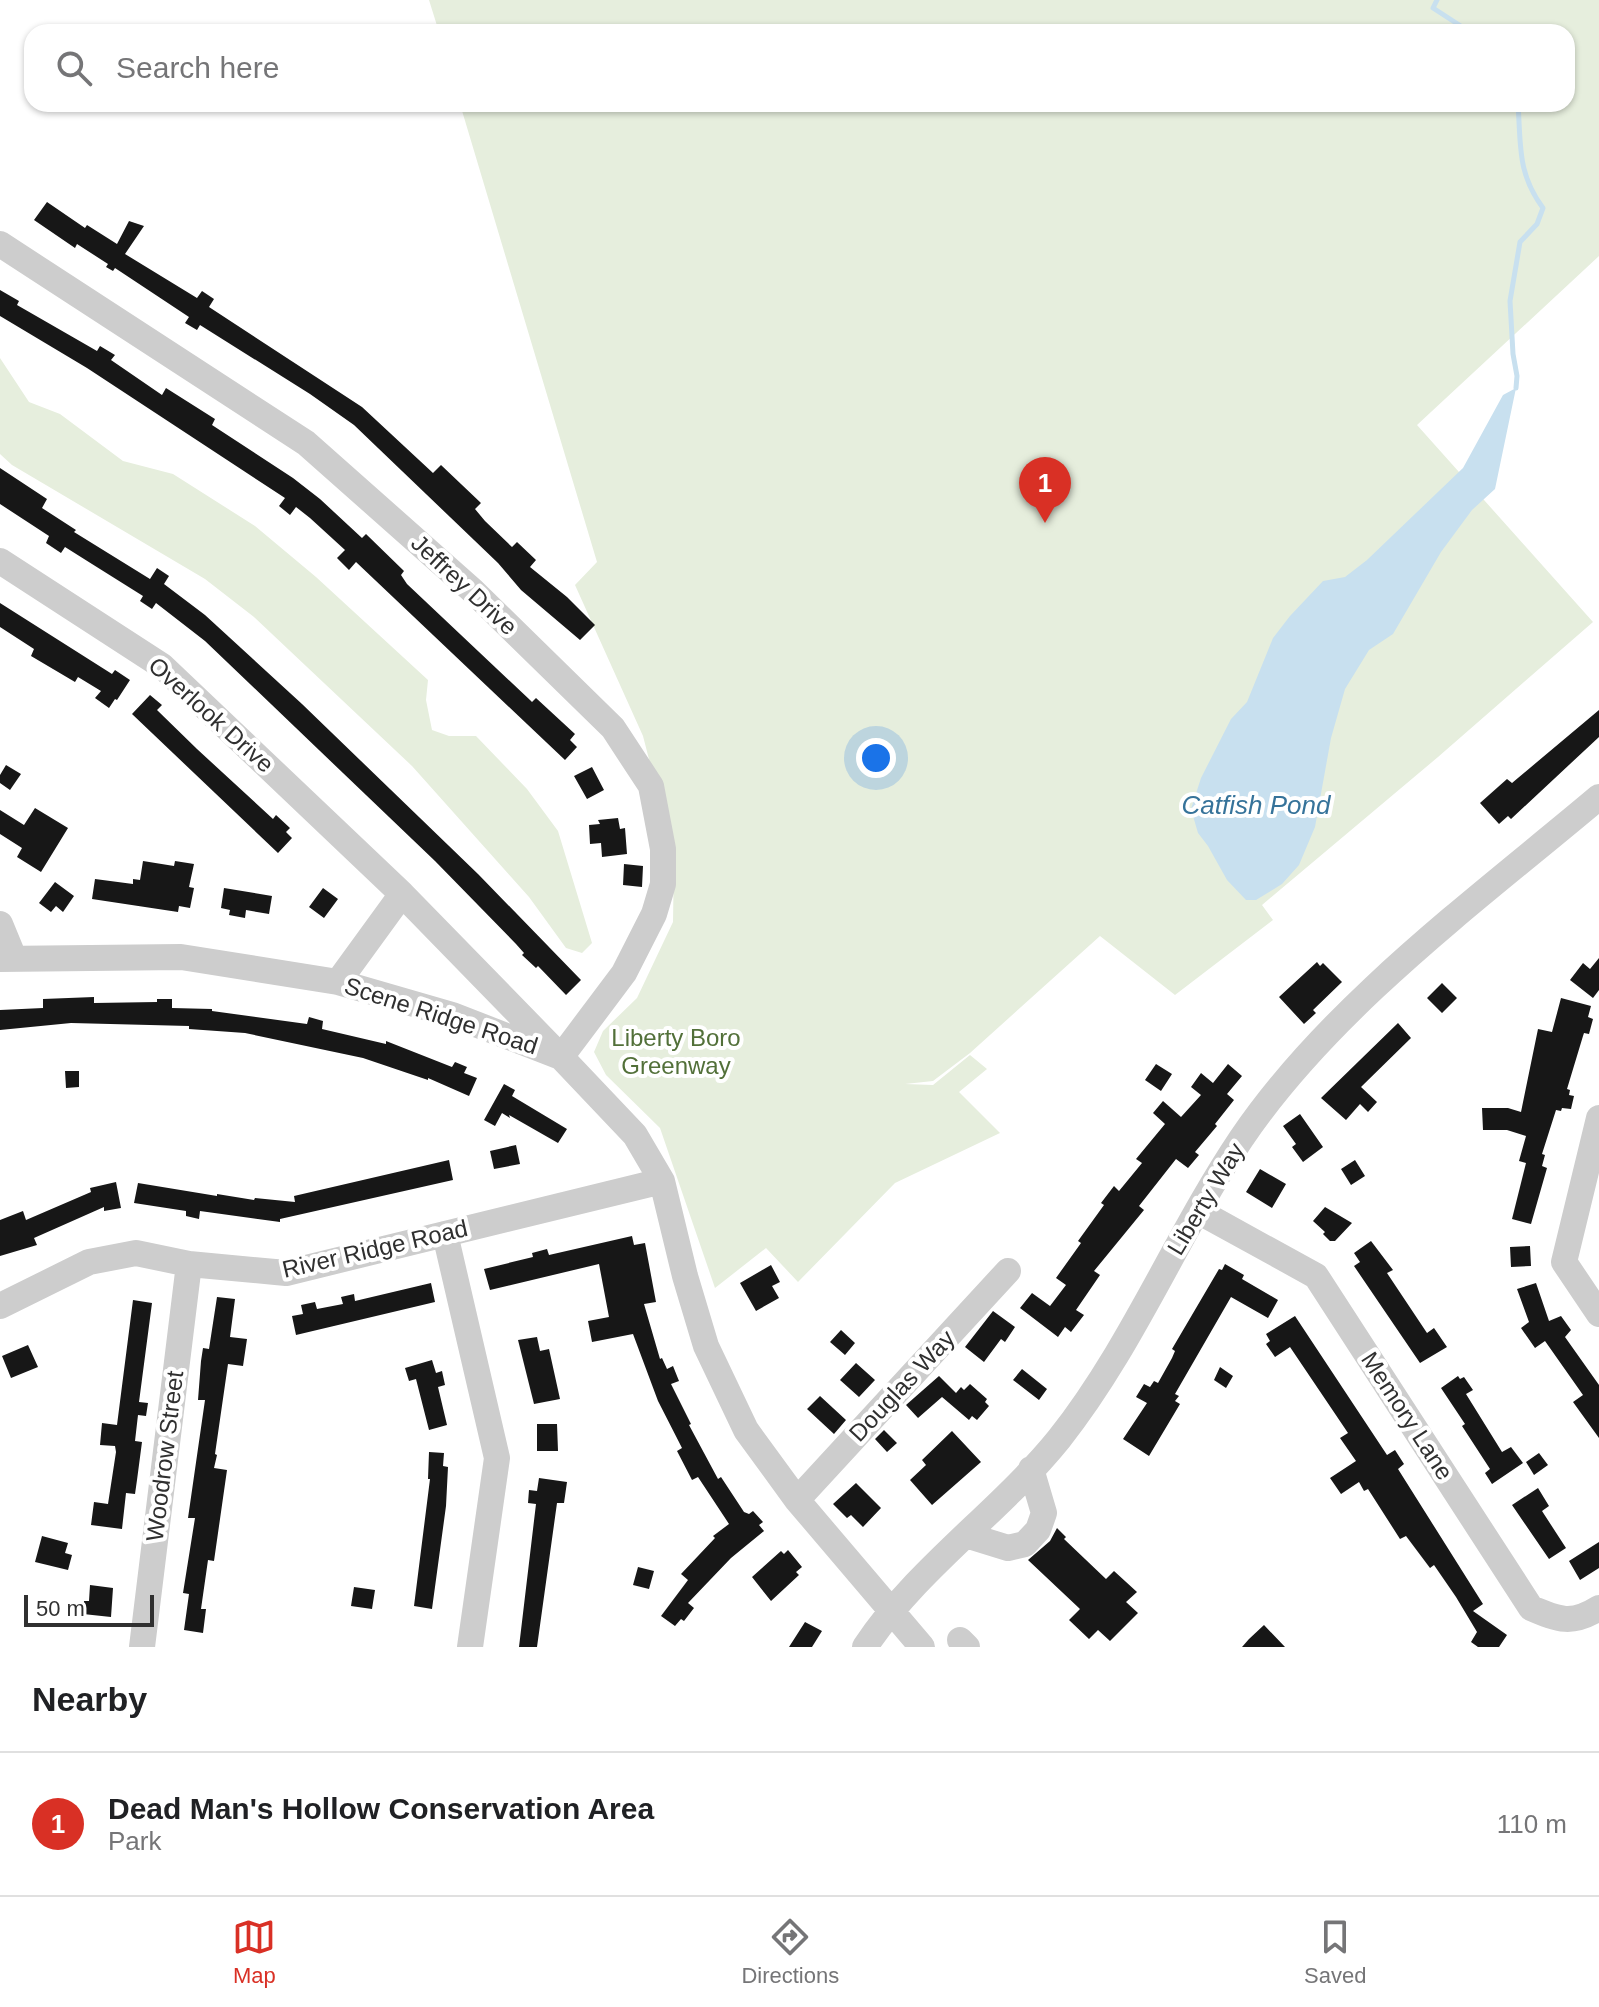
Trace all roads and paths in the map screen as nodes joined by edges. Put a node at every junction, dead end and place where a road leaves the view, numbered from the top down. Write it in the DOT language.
graph roads {
  1 [pos="0,244"];
  2 [pos="0,561"];
  3 [pos="1599,797"];
  4 [pos="402,894"];
  5 [pos="0,924"];
  6 [pos="7,958"];
  7 [pos="338,982"];
  8 [pos="561,1057"];
  9 [pos="1599,1118"];
  10 [pos="662,1181"];
  11 [pos="1198,1211"];
  12 [pos="445,1234"];
  13 [pos="189,1264"];
  14 [pos="1008,1271"];
  15 [pos="0,1306"];
  16 [pos="1599,1314"];
  17 [pos="1031,1469"];
  18 [pos="797,1500"];
  19 [pos="966,1535"];
  20 [pos="1599,1608"];
  21 [pos="891,1612"];
  22 [pos="142,1647"];
  23 [pos="470,1647"];
  24 [pos="865,1647"];
  25 [pos="922,1647"];
  1 -- 8 [label="street, Jeffrey Drive"];
  2 -- 4 [label="street, Overlook Drive"];
  3 -- 11 [label="street, Liberty Way"];
  4 -- 7 [label="street"];
  4 -- 8 [label="street, Overlook Drive"];
  5 -- 6 [label="street"];
  6 -- 7 [label="street, Scene Ridge Road"];
  7 -- 8 [label="street, Scene Ridge Road"];
  8 -- 10 [label="street, Scene Ridge Road"];
  9 -- 16 [label="street"];
  10 -- 12 [label="street, River Ridge Road"];
  10 -- 18 [label="street, Scene Ridge Road"];
  11 -- 17 [label="street, Liberty Way"];
  11 -- 20 [label="street, Memory Lane"];
  12 -- 13 [label="street, River Ridge Road"];
  12 -- 23 [label="street"];
  13 -- 15 [label="street, River Ridge Road"];
  13 -- 22 [label="street, Woodrow Street"];
  14 -- 18 [label="street, Douglas Way"];
  17 -- 19 [label="street, Liberty Way"];
  17 -- 19 [label="street"];
  18 -- 21 [label="street, Scene Ridge Road"];
  19 -- 21 [label="street, Liberty Way"];
  21 -- 24 [label="street, Liberty Way"];
  21 -- 25 [label="street, Scene Ridge Road"];
}
